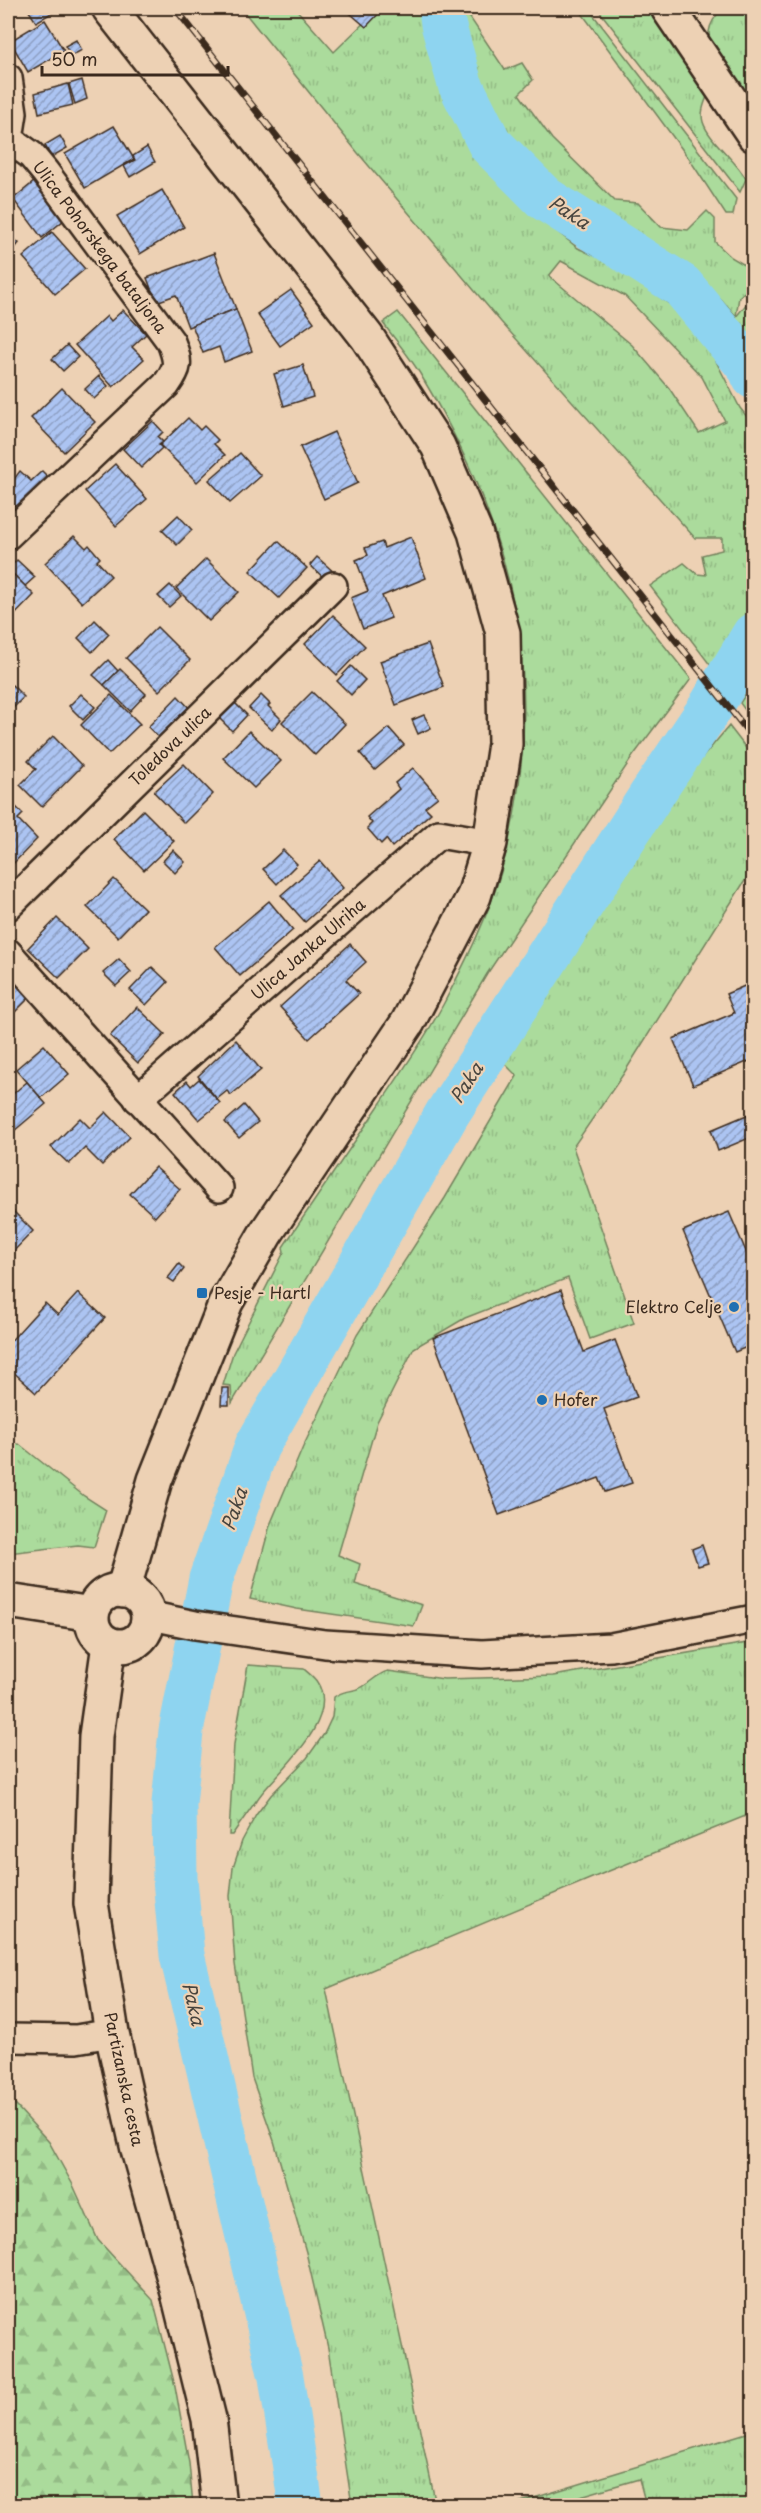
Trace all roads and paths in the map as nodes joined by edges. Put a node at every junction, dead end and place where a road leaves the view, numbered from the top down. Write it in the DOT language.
graph roads {
  1 [pos="109,8"];
  2 [pos="668,8"];
  3 [pos="8,78"];
  4 [pos="753,135"];
  5 [pos="8,141"];
  6 [pos="8,535"];
  7 [pos="333,586"];
  8 [pos="490,843"];
  9 [pos="8,906"];
  10 [pos="8,953"];
  11 [pos="138,1099"];
  12 [pos="219,1188"];
  13 [pos="123,1591"];
  14 [pos="8,1601"];
  15 [pos="92,1614"];
  16 [pos="147,1615"];
  17 [pos="753,1619"];
  18 [pos="109,1644"];
  19 [pos="112,2033"];
  20 [pos="8,2038"];
  21 [pos="219,2505"];
  1 -- 8 [label="main road"];
  2 -- 4 [label="main road"];
  3 -- 5 [label="street, Ulica Pohorskega bataljona"];
  5 -- 6 [label="street, Ulica Pohorskega bataljona"];
  7 -- 9 [label="street, Toledova ulica"];
  8 -- 11 [label="street, Ulica Janka Ulriha"];
  8 -- 13 [label="main road"];
  10 -- 11 [label="street"];
  11 -- 12 [label="street"];
  13 -- 15 [label="main road"];
  13 -- 16 [label="main road"];
  14 -- 15 [label="main road"];
  15 -- 18 [label="main road"];
  16 -- 17 [label="street"];
  16 -- 18 [label="main road"];
  18 -- 19 [label="main road, Partizanska cesta"];
  19 -- 20 [label="street"];
  19 -- 21 [label="main road, Partizanska cesta"];
}
